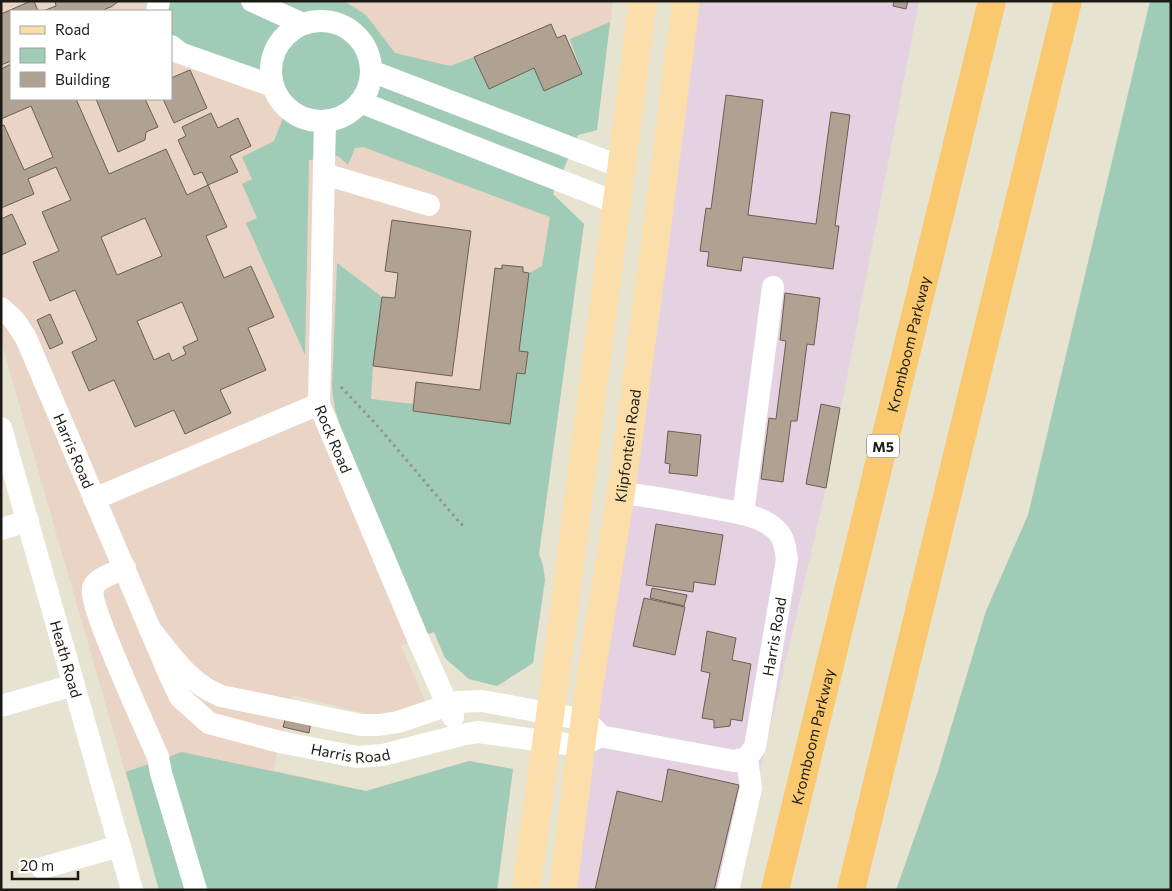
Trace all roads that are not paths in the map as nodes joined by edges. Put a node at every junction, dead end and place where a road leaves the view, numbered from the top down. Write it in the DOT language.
graph roads {
  1 [pos="252,1"];
  2 [pos="643,1"];
  3 [pos="686,1"];
  4 [pos="992,1"];
  5 [pos="1068,1"];
  6 [pos="302,24"];
  7 [pos="172,47"];
  8 [pos="371,71"];
  9 [pos="273,86"];
  10 [pos="360,102"];
  11 [pos="326,121"];
  12 [pos="621,166"];
  13 [pos="324,174"];
  14 [pos="617,203"];
  15 [pos="430,205"];
  16 [pos="773,287"];
  17 [pos="1,308"];
  18 [pos="319,404"];
  19 [pos="1,428"];
  20 [pos="621,493"];
  21 [pos="94,499"];
  22 [pos="743,514"];
  23 [pos="28,521"];
  24 [pos="1,529"];
  25 [pos="125,568"];
  26 [pos="150,629"];
  27 [pos="74,685"];
  28 [pos="447,705"];
  29 [pos="1,706"];
  30 [pos="550,714"];
  31 [pos="329,718"];
  32 [pos="589,734"];
  33 [pos="461,735"];
  34 [pos="546,742"];
  35 [pos="327,751"];
  36 [pos="747,758"];
  37 [pos="120,846"];
  38 [pos="42,868"];
  39 [pos="132,890"];
  40 [pos="196,890"];
  41 [pos="526,890"];
  42 [pos="563,890"];
  43 [pos="728,890"];
  44 [pos="775,890"];
  45 [pos="851,890"];
  1 -- 6 [label="street"];
  2 -- 12 [label="main road"];
  3 -- 20 [label="main road, Klipfontein Road"];
  4 -- 44 [label="highway, Kromboom Parkway / M5"];
  5 -- 45 [label="highway"];
  6 -- 8 [label="street"];
  6 -- 9 [label="street"];
  7 -- 9 [label="street"];
  8 -- 10 [label="street"];
  8 -- 12 [label="street"];
  9 -- 11 [label="street"];
  10 -- 11 [label="street"];
  10 -- 14 [label="street"];
  11 -- 13 [label="street, Rock Road"];
  12 -- 14 [label="main road"];
  13 -- 15 [label="street"];
  13 -- 18 [label="street, Rock Road"];
  14 -- 30 [label="main road"];
  16 -- 22 [label="street"];
  17 -- 21 [label="street, Harris Road"];
  18 -- 21 [label="street"];
  18 -- 28 [label="street, Rock Road"];
  19 -- 23 [label="street, Heath Road"];
  20 -- 22 [label="street, Harris Road"];
  20 -- 32 [label="main road, Klipfontein Road"];
  21 -- 25 [label="street, Harris Road"];
  22 -- 36 [label="street, Harris Road"];
  23 -- 24 [label="street"];
  23 -- 27 [label="street, Heath Road"];
  25 -- 26 [label="street, Harris Road"];
  25 -- 40 [label="street"];
  26 -- 31 [label="street, Harris Road"];
  26 -- 35 [label="street, Harris Road"];
  27 -- 29 [label="street"];
  27 -- 37 [label="street, Heath Road"];
  28 -- 30 [label="street, Harris Road"];
  28 -- 31 [label="street, Harris Road"];
  28 -- 33 [label="street, Rock Road"];
  30 -- 32 [label="street, Harris Road"];
  30 -- 34 [label="main road"];
  31 -- 35 [label="street"];
  32 -- 34 [label="street, Harris Road"];
  32 -- 36 [label="street, Harris Road"];
  32 -- 42 [label="main road, Klipfontein Road"];
  33 -- 34 [label="street, Harris Road"];
  33 -- 35 [label="street, Harris Road"];
  34 -- 41 [label="main road"];
  36 -- 43 [label="street"];
  37 -- 38 [label="street"];
  37 -- 39 [label="street, Heath Road"];
}
